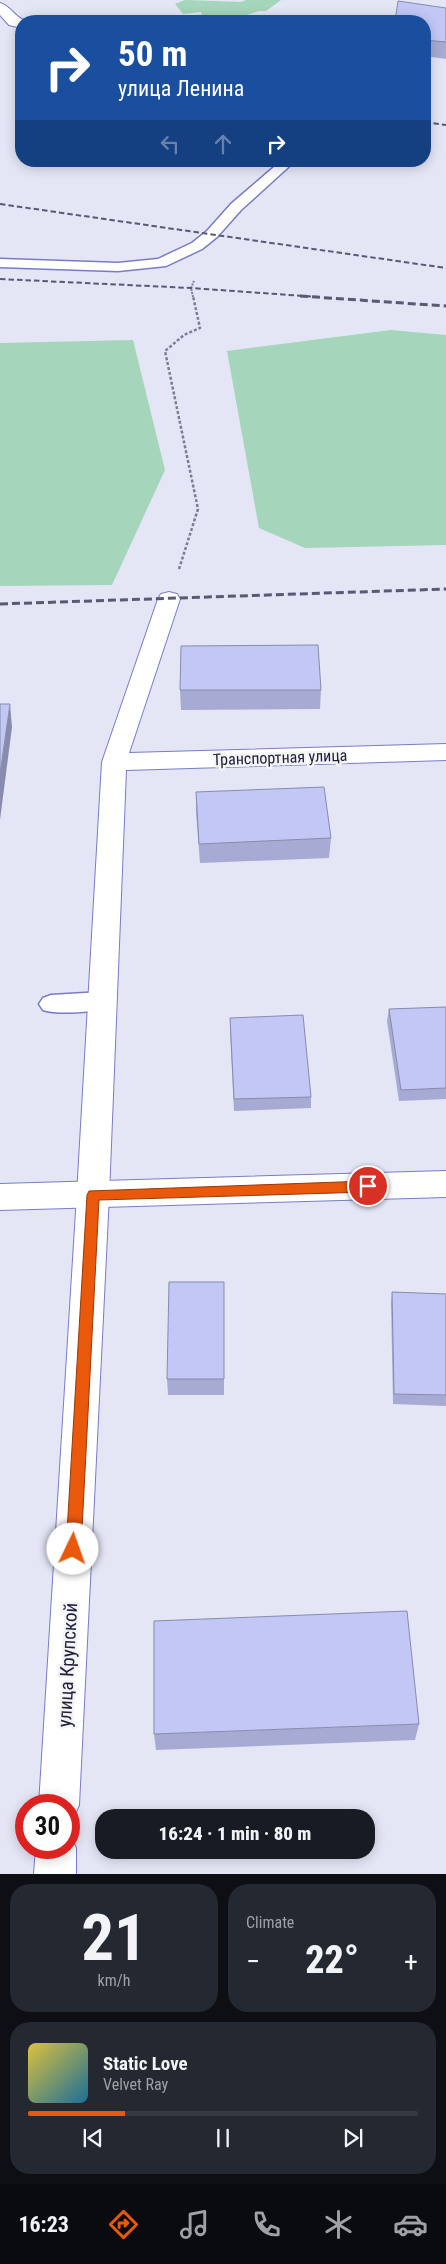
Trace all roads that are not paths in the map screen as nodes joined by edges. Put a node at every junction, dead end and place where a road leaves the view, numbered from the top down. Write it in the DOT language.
graph roads {
  1 [pos="0,7"];
  2 [pos="15,22"];
  3 [pos="282,167"];
  4 [pos="0,263"];
  5 [pos="169,599"];
  6 [pos="446,752"];
  7 [pos="114,762"];
  8 [pos="102,1001"];
  9 [pos="52,1004"];
  10 [pos="446,1184"];
  11 [pos="93,1195"];
  12 [pos="0,1197"];
  13 [pos="60,1794"];
  14 [pos="56,1859"];
  15 [pos="55,1874"];
  1 -- 2 [label="street"];
  3 -- 4 [label="lane"];
  5 -- 7 [label="street, улица Крупской"];
  6 -- 7 [label="street, Транспортная улица"];
  7 -- 8 [label="street, улица Крупской"];
  8 -- 9 [label="lane"];
  8 -- 11 [label="street, улица Крупской"];
  10 -- 11 [label="street"];
  11 -- 12 [label="street"];
  11 -- 13 [label="street, улица Крупской"];
  14 -- 15 [label="street"];
}
